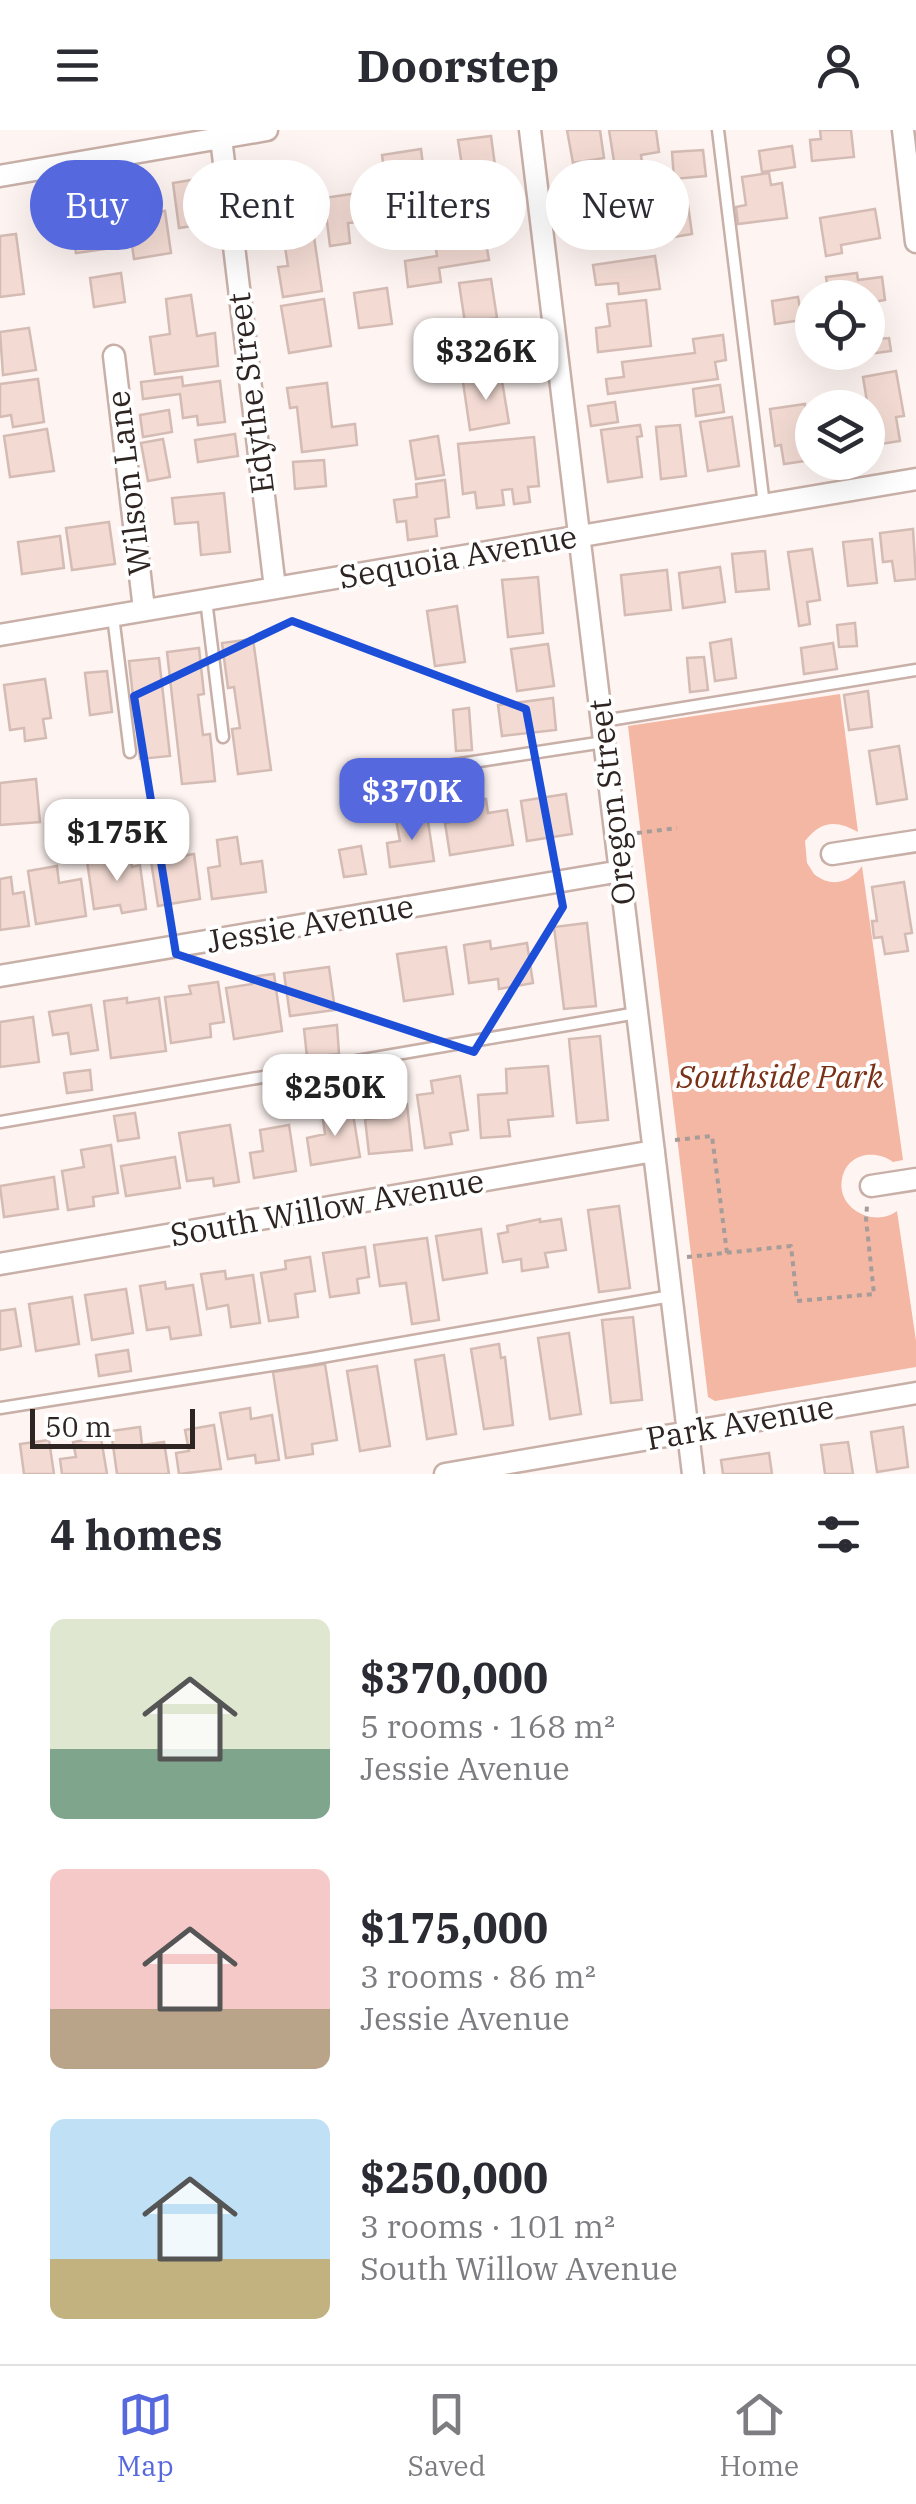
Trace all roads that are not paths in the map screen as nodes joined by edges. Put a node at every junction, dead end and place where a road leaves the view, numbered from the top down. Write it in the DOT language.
graph roads {
  1 [pos="267,130"];
  2 [pos="530,130"];
  3 [pos="718,130"];
  4 [pos="903,130"];
  5 [pos="220,138"];
  6 [pos="0,176"];
  7 [pos="916,242"];
  8 [pos="114,356"];
  9 [pos="916,479"];
  10 [pos="764,504"];
  11 [pos="580,536"];
  12 [pos="275,588"];
  13 [pos="206,599"];
  14 [pos="144,609"];
  15 [pos="113,615"];
  16 [pos="0,635"];
  17 [pos="916,670"];
  18 [pos="604,731"];
  19 [pos="223,738"];
  20 [pos="130,752"];
  21 [pos="374,777"];
  22 [pos="916,840"];
  23 [pos="832,854"];
  24 [pos="620,871"];
  25 [pos="0,976"];
  26 [pos="638,1013"];
  27 [pos="0,1122"];
  28 [pos="654,1151"];
  29 [pos="916,1178"];
  30 [pos="871,1186"];
  31 [pos="0,1264"];
  32 [pos="672,1295"];
  33 [pos="916,1392"];
  34 [pos="0,1408"];
  35 [pos="688,1431"];
  36 [pos="536,1467"];
  37 [pos="445,1474"];
  38 [pos="693,1474"];
  1 -- 5 [label="street"];
  2 -- 11 [label="street, Oregon Street"];
  3 -- 10 [label="lane"];
  4 -- 7 [label="street"];
  5 -- 6 [label="street"];
  5 -- 12 [label="street, Edythe Street"];
  8 -- 14 [label="street, Wilson Lane"];
  9 -- 10 [label="street, Sequoia Avenue"];
  10 -- 11 [label="street, Sequoia Avenue"];
  11 -- 12 [label="street, Sequoia Avenue"];
  11 -- 18 [label="street, Oregon Street"];
  12 -- 13 [label="street, Sequoia Avenue"];
  13 -- 14 [label="street, Sequoia Avenue"];
  13 -- 19 [label="lane"];
  14 -- 15 [label="street, Sequoia Avenue"];
  15 -- 16 [label="street, Sequoia Avenue"];
  15 -- 20 [label="lane"];
  17 -- 18 [label="lane"];
  18 -- 21 [label="lane"];
  18 -- 24 [label="street, Oregon Street"];
  22 -- 23 [label="street"];
  24 -- 25 [label="street, Jessie Avenue"];
  24 -- 26 [label="street, Oregon Street"];
  26 -- 27 [label="lane"];
  26 -- 28 [label="street, Oregon Street"];
  28 -- 31 [label="street, South Willow Avenue"];
  28 -- 32 [label="street, Oregon Street"];
  29 -- 30 [label="street"];
  32 -- 34 [label="lane"];
  32 -- 35 [label="street, Oregon Street"];
  33 -- 35 [label="street, Park Avenue"];
  35 -- 36 [label="street, Park Avenue"];
  35 -- 38 [label="street, Oregon Street"];
  36 -- 37 [label="street, Park Avenue"];
}
